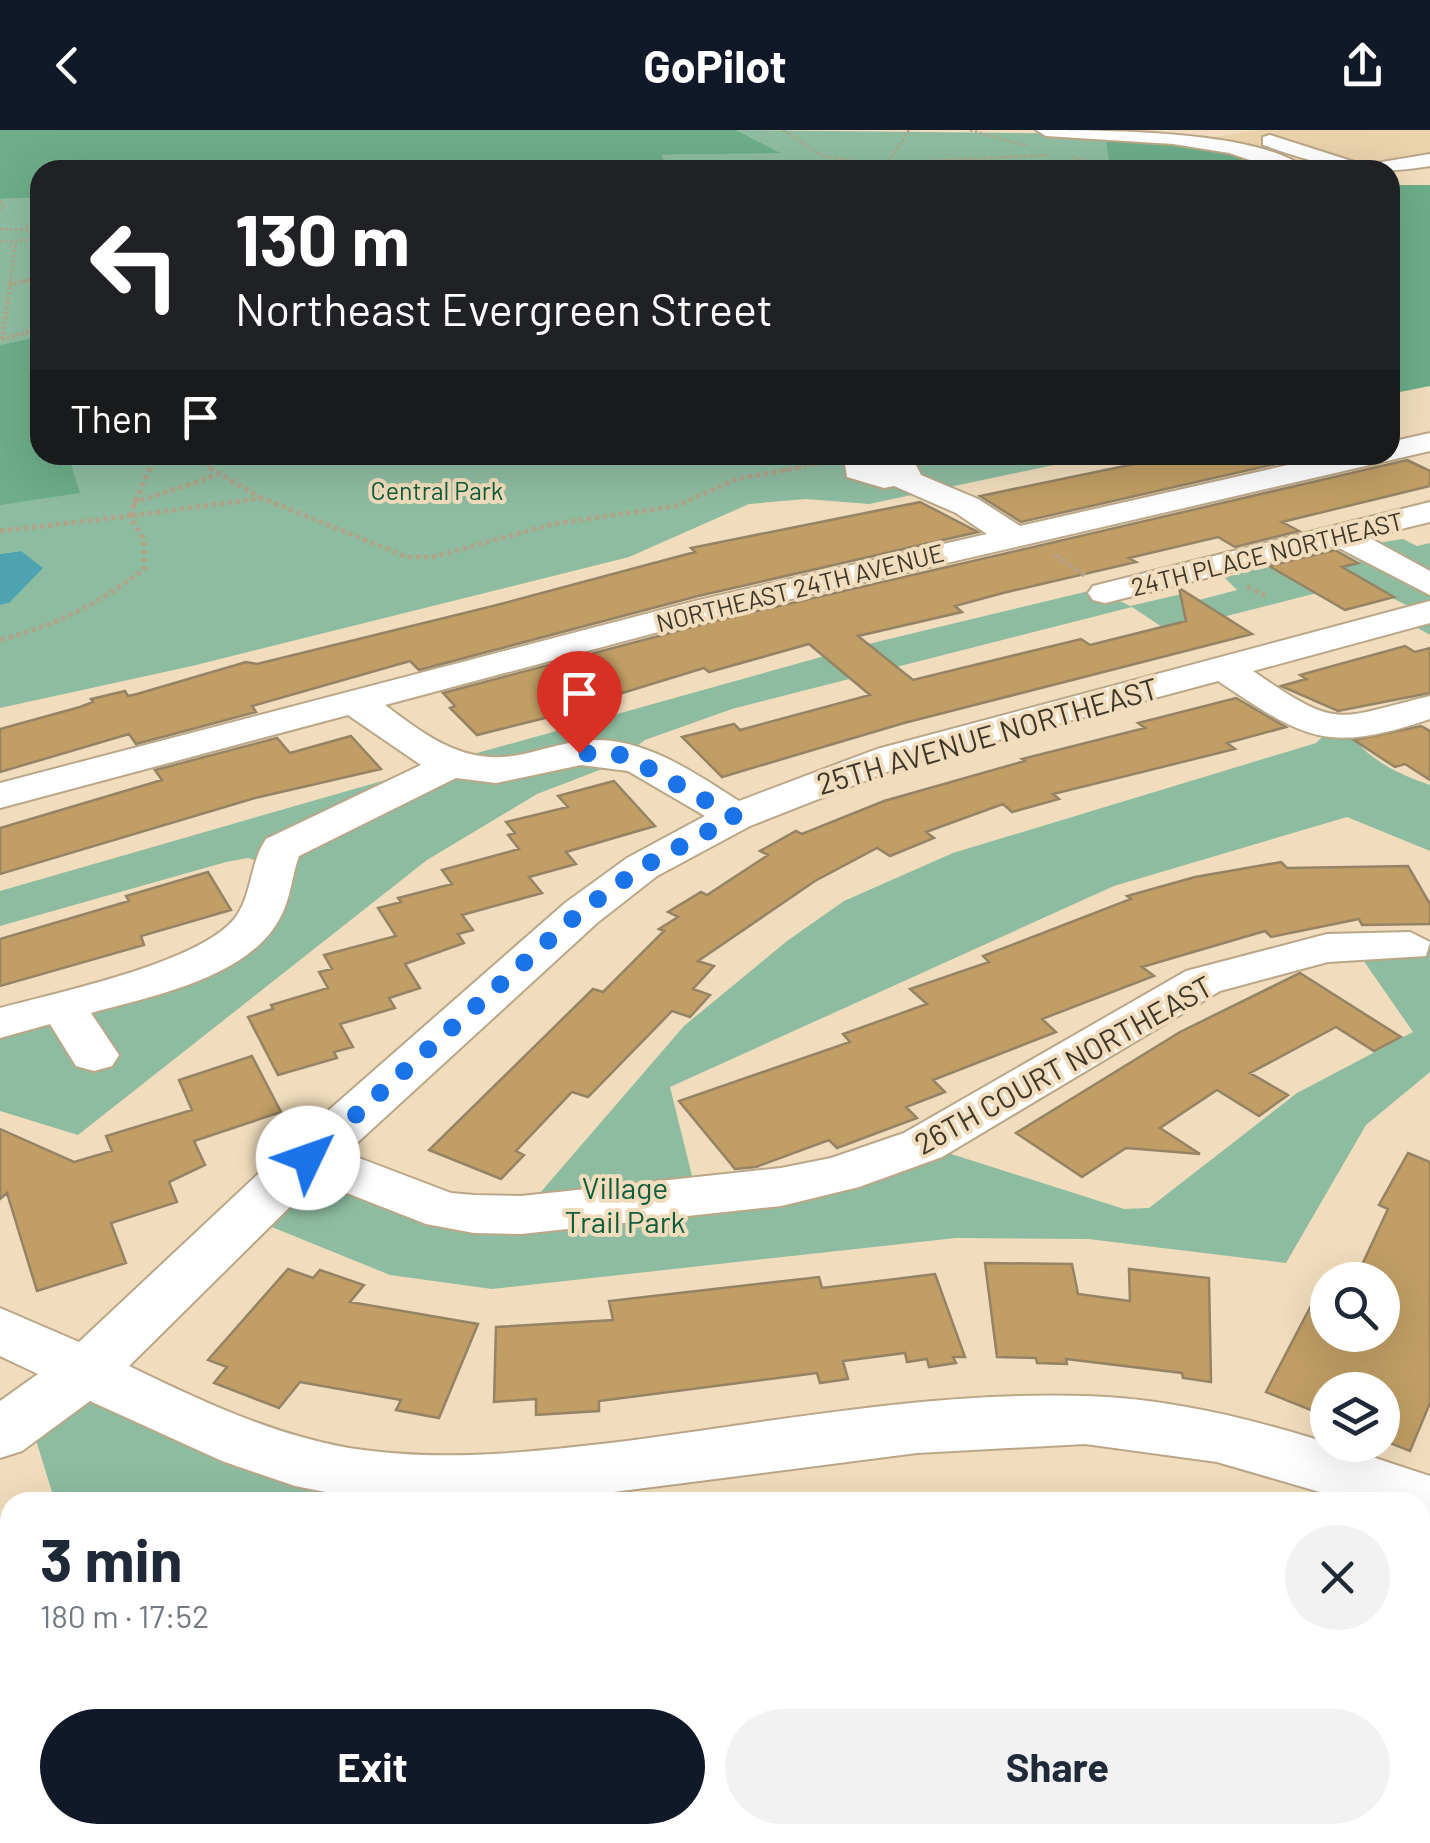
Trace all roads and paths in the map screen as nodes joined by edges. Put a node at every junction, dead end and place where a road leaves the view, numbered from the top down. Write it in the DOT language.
graph roads {
  1 [pos="783,130"];
  2 [pos="909,130"];
  3 [pos="970,130"];
  4 [pos="1046,130"];
  5 [pos="1194,135"];
  6 [pos="1429,150"];
  7 [pos="1058,154"];
  8 [pos="872,160"];
  9 [pos="892,160"];
  10 [pos="939,160"];
  11 [pos="1080,160"];
  12 [pos="1274,160"];
  13 [pos="1325,160"];
  14 [pos="1400,160"];
  15 [pos="0,201"];
  16 [pos="0,210"];
  17 [pos="0,228"];
  18 [pos="30,228"];
  19 [pos="30,240"];
  20 [pos="16,241"];
  21 [pos="0,242"];
  22 [pos="30,280"];
  23 [pos="10,286"];
  24 [pos="30,332"];
  25 [pos="1,339"];
  26 [pos="151,465"];
  27 [pos="210,465"];
  28 [pos="811,465"];
  29 [pos="1340,465"];
  30 [pos="217,475"];
  31 [pos="900,477"];
  32 [pos="262,498"];
  33 [pos="132,504"];
  34 [pos="1430,512"];
  35 [pos="128,516"];
  36 [pos="0,531"];
  37 [pos="1340,534"];
  38 [pos="1013,536"];
  39 [pos="1050,552"];
  40 [pos="1430,585"];
  41 [pos="1104,586"];
  42 [pos="1251,586"];
  43 [pos="1268,597"];
  44 [pos="1430,612"];
  45 [pos="0,640"];
  46 [pos="1224,668"];
  47 [pos="355,702"];
  48 [pos="1430,706"];
  49 [pos="451,764"];
  50 [pos="0,796"];
  51 [pos="735,817"];
  52 [pos="1410,946"];
  53 [pos="61,1004"];
  54 [pos="0,1023"];
  55 [pos="94,1055"];
  56 [pos="308,1158"];
  57 [pos="0,1330"];
  58 [pos="88,1371"];
  59 [pos="0,1434"];
  60 [pos="503,1492"];
  61 [pos="1400,1492"];
  1 -- 8 [label="path"];
  2 -- 9 [label="path"];
  3 -- 7 [label="path"];
  4 -- 12 [label="street"];
  5 -- 13 [label="street"];
  6 -- 14 [label="street"];
  10 -- 11 [label="path"];
  15 -- 16 [label="path"];
  17 -- 18 [label="path"];
  19 -- 20 [label="path"];
  20 -- 21 [label="path"];
  20 -- 23 [label="path"];
  22 -- 23 [label="path"];
  23 -- 25 [label="path"];
  24 -- 25 [label="path"];
  26 -- 33 [label="path"];
  27 -- 30 [label="path"];
  28 -- 32 [label="path"];
  29 -- 38 [label="street, NORTHEAST 24TH AVENUE"];
  30 -- 32 [label="path"];
  30 -- 33 [label="path"];
  31 -- 38 [label="street"];
  32 -- 35 [label="path"];
  33 -- 35 [label="path"];
  34 -- 37 [label="street, 24TH PLACE NORTHEAST"];
  35 -- 36 [label="path"];
  35 -- 45 [label="path"];
  37 -- 40 [label="street"];
  37 -- 41 [label="street, 24TH PLACE NORTHEAST"];
  38 -- 47 [label="street, NORTHEAST 24TH AVENUE"];
  39 -- 41 [label="path"];
  42 -- 43 [label="path"];
  44 -- 46 [label="street, 25TH AVENUE NORTHEAST"];
  46 -- 48 [label="street"];
  46 -- 51 [label="street, 25TH AVENUE NORTHEAST"];
  47 -- 49 [label="street"];
  47 -- 50 [label="street, NORTHEAST 24TH AVENUE"];
  49 -- 51 [label="street"];
  49 -- 53 [label="street"];
  51 -- 56 [label="street, 25TH AVENUE NORTHEAST"];
  52 -- 56 [label="street, 26TH COURT NORTHEAST"];
  53 -- 54 [label="street"];
  53 -- 55 [label="street"];
  56 -- 58 [label="street, 25TH AVENUE NORTHEAST"];
  57 -- 58 [label="street"];
  58 -- 59 [label="street, 25TH AVENUE NORTHEAST"];
  58 -- 60 [label="street"];
  60 -- 61 [label="street"];
}
